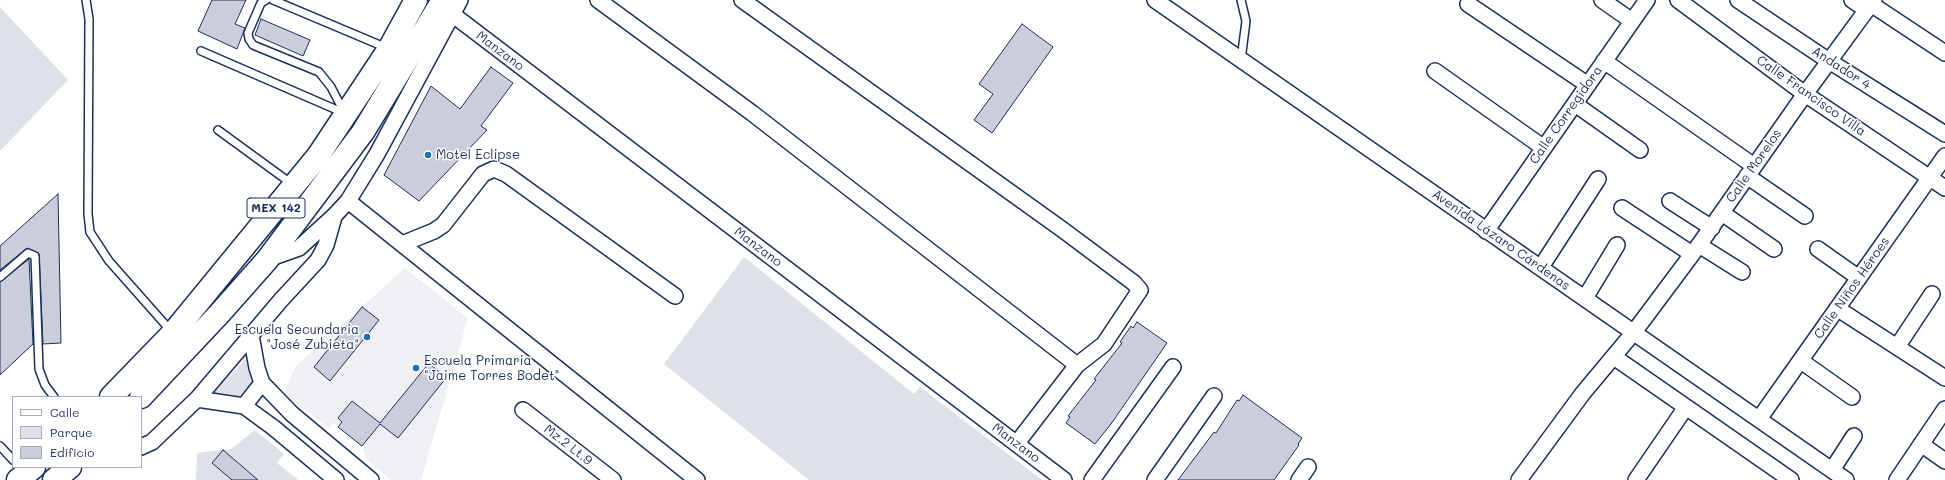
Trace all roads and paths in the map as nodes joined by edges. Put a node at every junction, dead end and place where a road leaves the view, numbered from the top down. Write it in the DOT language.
graph roads {
  1 [pos="86,0"];
  2 [pos="266,0"];
  3 [pos="273,0"];
  4 [pos="416,0"];
  5 [pos="460,0"];
  6 [pos="598,0"];
  7 [pos="742,0"];
  8 [pos="1155,0"];
  9 [pos="1241,0"];
  10 [pos="1602,0"];
  11 [pos="1646,0"];
  12 [pos="1678,0"];
  13 [pos="1738,0"];
  14 [pos="1852,0"];
  15 [pos="1468,4"];
  16 [pos="1871,5"];
  17 [pos="448,7"];
  18 [pos="1632,21"];
  19 [pos="389,49"];
  20 [pos="201,51"];
  21 [pos="1945,53"];
  22 [pos="1241,60"];
  23 [pos="1604,61"];
  24 [pos="1829,61"];
  25 [pos="1435,71"];
  26 [pos="1588,85"];
  27 [pos="1805,94"];
  28 [pos="1575,104"];
  29 [pos="346,114"];
  30 [pos="218,130"];
  31 [pos="1945,134"];
  32 [pos="1544,148"];
  33 [pos="1640,150"];
  34 [pos="1945,156"];
  35 [pos="1751,171"];
  36 [pos="1929,178"];
  37 [pos="1598,179"];
  38 [pos="294,186"];
  39 [pos="1945,188"];
  40 [pos="348,201"];
  41 [pos="1670,201"];
  42 [pos="1622,208"];
  43 [pos="1722,213"];
  44 [pos="334,216"];
  45 [pos="1805,216"];
  46 [pos="1712,228"];
  47 [pos="1486,230"];
  48 [pos="402,244"];
  49 [pos="1617,245"];
  50 [pos="1818,248"];
  51 [pos="1774,249"];
  52 [pos="1696,250"];
  53 [pos="268,260"];
  54 [pos="1541,267"];
  55 [pos="1742,272"];
  56 [pos="0,277"];
  57 [pos="1859,278"];
  58 [pos="1932,294"];
  59 [pos="675,296"];
  60 [pos="1585,298"];
  61 [pos="1838,309"];
  62 [pos="1634,332"];
  63 [pos="173,333"];
  64 [pos="251,335"];
  65 [pos="1897,347"];
  66 [pos="1614,356"];
  67 [pos="1800,361"];
  68 [pos="1077,365"];
  69 [pos="1173,367"];
  70 [pos="1945,378"];
  71 [pos="262,383"];
  72 [pos="53,396"];
  73 [pos="112,396"];
  74 [pos="142,396"];
  75 [pos="1214,396"];
  76 [pos="1852,397"];
  77 [pos="197,399"];
  78 [pos="244,406"];
  79 [pos="1686,407"];
  80 [pos="523,410"];
  81 [pos="1944,411"];
  82 [pos="1759,419"];
  83 [pos="309,427"];
  84 [pos="1854,436"];
  85 [pos="1017,443"];
  86 [pos="1921,444"];
  87 [pos="295,445"];
  88 [pos="0,446"];
  89 [pos="142,447"];
  90 [pos="12,459"];
  91 [pos="1945,461"];
  92 [pos="1308,467"];
  93 [pos="69,468"];
  94 [pos="1832,470"];
  95 [pos="1640,479"];
  96 [pos="54,480"];
  97 [pos="336,480"];
  98 [pos="371,480"];
  99 [pos="613,480"];
  100 [pos="697,480"];
  101 [pos="1064,480"];
  102 [pos="1092,480"];
  103 [pos="1155,480"];
  104 [pos="1299,480"];
  105 [pos="1518,480"];
  106 [pos="1791,480"];
  107 [pos="1846,480"];
  108 [pos="1897,480"];
  1 -- 63 [label="lane"];
  2 -- 29 [label="lane"];
  3 -- 19 [label="lane"];
  4 -- 19 [label="highway, MEX 142"];
  5 -- 17 [label="street"];
  6 -- 68 [label="street"];
  7 -- 68 [label="street"];
  8 -- 22 [label="street, Avenida Lázaro Cárdenas"];
  9 -- 22 [label="lane"];
  10 -- 18 [label="street"];
  11 -- 18 [label="street, Calle Corregidora"];
  12 -- 27 [label="street, Calle Francisco Villa"];
  13 -- 24 [label="street, Andador 4"];
  14 -- 16 [label="street"];
  15 -- 26 [label="street"];
  16 -- 21 [label="street"];
  16 -- 24 [label="street, Calle Morelos"];
  17 -- 40 [label="street"];
  17 -- 53 [label="highway, MEX 142"];
  17 -- 85 [label="street, Manzano"];
  18 -- 23 [label="street, Calle Corregidora"];
  19 -- 29 [label="highway, MEX 142"];
  20 -- 29 [label="lane"];
  22 -- 47 [label="street, Avenida Lázaro Cárdenas"];
  23 -- 26 [label="street, Calle Corregidora"];
  23 -- 35 [label="street"];
  24 -- 27 [label="street, Calle Morelos"];
  24 -- 31 [label="street, Andador 4"];
  25 -- 32 [label="street"];
  26 -- 28 [label="street, Calle Corregidora"];
  27 -- 35 [label="street, Calle Morelos"];
  27 -- 36 [label="street, Calle Francisco Villa"];
  28 -- 32 [label="street, Calle Corregidora"];
  28 -- 33 [label="street"];
  29 -- 38 [label="highway, MEX 142"];
  30 -- 38 [label="lane"];
  32 -- 47 [label="street, Calle Corregidora"];
  34 -- 36 [label="street, Calle Niños Héroes"];
  35 -- 43 [label="street, Calle Morelos"];
  35 -- 45 [label="street"];
  36 -- 39 [label="street, Calle Francisco Villa"];
  36 -- 57 [label="street, Calle Niños Héroes"];
  37 -- 54 [label="street"];
  38 -- 63 [label="highway, MEX 142"];
  40 -- 44 [label="street"];
  40 -- 48 [label="street"];
  41 -- 46 [label="street"];
  42 -- 52 [label="street"];
  43 -- 46 [label="street, Calle Morelos"];
  43 -- 51 [label="street"];
  44 -- 53 [label="street"];
  44 -- 64 [label="street"];
  46 -- 52 [label="street, Calle Morelos"];
  47 -- 54 [label="street, Avenida Lázaro Cárdenas"];
  48 -- 59 [label="street"];
  48 -- 100 [label="street"];
  49 -- 60 [label="street"];
  50 -- 57 [label="street"];
  52 -- 55 [label="street"];
  52 -- 62 [label="street, Calle Morelos"];
  53 -- 74 [label="highway, MEX 142"];
  54 -- 60 [label="street, Avenida Lázaro Cárdenas"];
  56 -- 72 [label="lane"];
  57 -- 61 [label="street, Calle Niños Héroes"];
  58 -- 65 [label="street"];
  60 -- 62 [label="street, Avenida Lázaro Cárdenas"];
  61 -- 65 [label="street"];
  61 -- 67 [label="street, Calle Niños Héroes"];
  62 -- 66 [label="street, Calle Morelos"];
  62 -- 82 [label="street, Avenida Lázaro Cárdenas"];
  63 -- 73 [label="highway, MEX 142"];
  64 -- 71 [label="street"];
  64 -- 77 [label="street"];
  65 -- 70 [label="street"];
  66 -- 79 [label="street"];
  66 -- 105 [label="street, Calle Morelos"];
  67 -- 76 [label="street"];
  67 -- 82 [label="street, Calle Niños Héroes"];
  68 -- 85 [label="street"];
  69 -- 102 [label="street"];
  71 -- 78 [label="street"];
  71 -- 83 [label="street"];
  75 -- 103 [label="street"];
  77 -- 78 [label="street"];
  77 -- 89 [label="street"];
  78 -- 87 [label="street"];
  79 -- 95 [label="street"];
  79 -- 106 [label="street"];
  80 -- 99 [label="street, Mz.2 Lt.9"];
  81 -- 86 [label="street"];
  82 -- 94 [label="street, Avenida Lázaro Cárdenas"];
  83 -- 87 [label="street"];
  83 -- 98 [label="street"];
  84 -- 94 [label="street"];
  85 -- 101 [label="street, Manzano"];
  86 -- 91 [label="street"];
  86 -- 108 [label="street"];
  87 -- 97 [label="street"];
  88 -- 90 [label="lane"];
  92 -- 104 [label="street"];
  93 -- 96 [label="highway"];
  94 -- 107 [label="street, Avenida Lázaro Cárdenas"];
}
